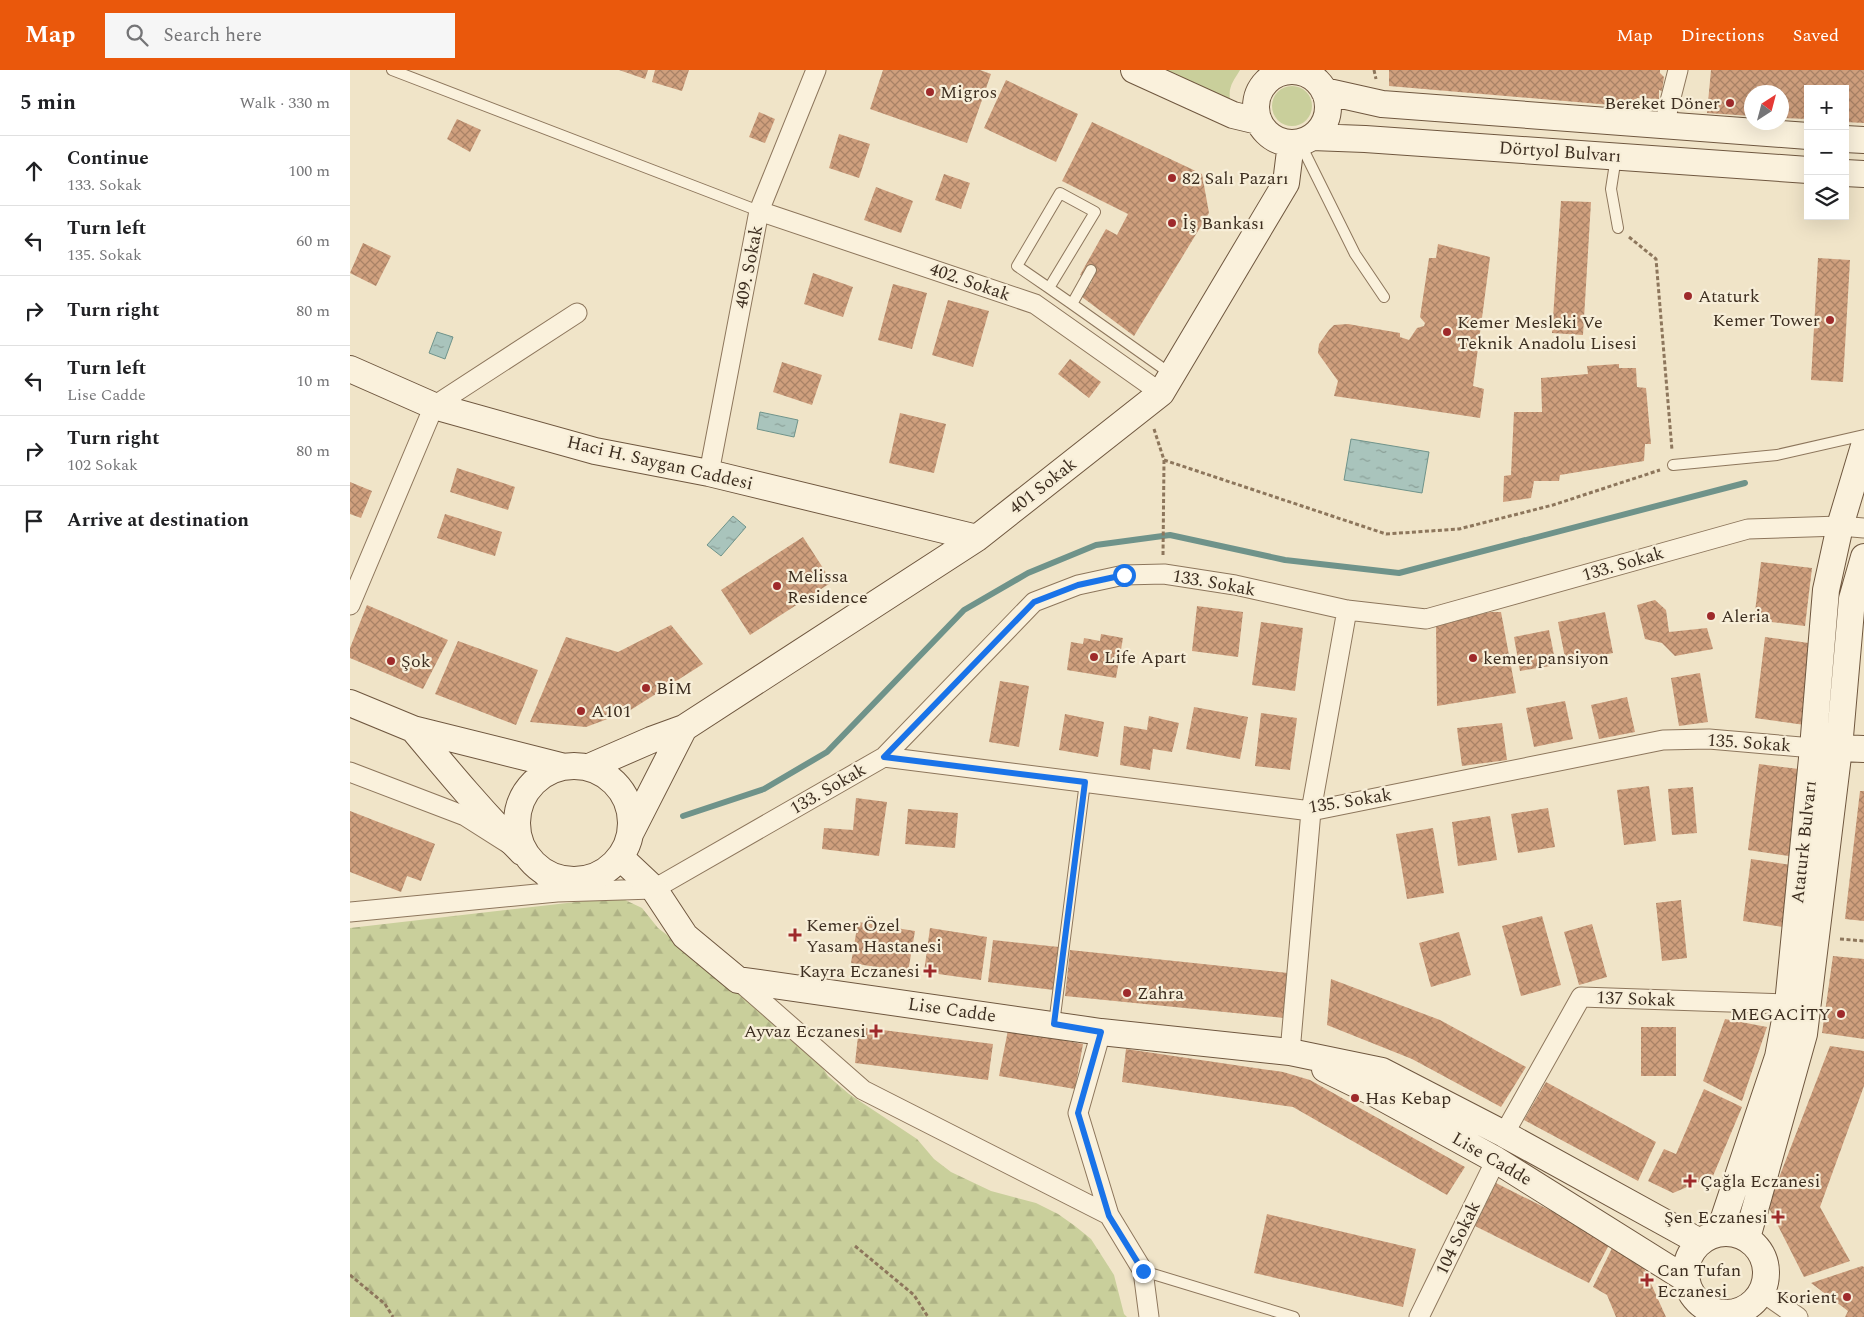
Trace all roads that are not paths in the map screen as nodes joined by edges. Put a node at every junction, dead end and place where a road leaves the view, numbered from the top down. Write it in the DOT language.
graph roads {
  1 [pos="392,70"];
  2 [pos="816,70"];
  3 [pos="1134,70"];
  4 [pos="1678,70"];
  5 [pos="1282,71"];
  6 [pos="1324,91"];
  7 [pos="1258,121"];
  8 [pos="1666,126"];
  9 [pos="1804,136"];
  10 [pos="1849,139"];
  11 [pos="1864,140"];
  12 [pos="1301,141"];
  13 [pos="1616,156"];
  14 [pos="1804,170"];
  15 [pos="1849,173"];
  16 [pos="1864,174"];
  17 [pos="759,211"];
  18 [pos="1618,228"];
  19 [pos="1091,270"];
  20 [pos="1049,288"];
  21 [pos="1384,297"];
  22 [pos="1072,304"];
  23 [pos="576,313"];
  24 [pos="350,369"];
  25 [pos="1160,390"];
  26 [pos="434,406"];
  27 [pos="1864,435"];
  28 [pos="1864,446"];
  29 [pos="1673,466"];
  30 [pos="709,473"];
  31 [pos="1852,527"];
  32 [pos="977,538"];
  33 [pos="1864,557"];
  34 [pos="350,605"];
  35 [pos="1347,610"];
  36 [pos="350,703"];
  37 [pos="684,728"];
  38 [pos="413,729"];
  39 [pos="1839,748"];
  40 [pos="884,757"];
  41 [pos="561,766"];
  42 [pos="589,767"];
  43 [pos="350,772"];
  44 [pos="1085,782"];
  45 [pos="1311,810"];
  46 [pos="631,832"];
  47 [pos="524,854"];
  48 [pos="621,858"];
  49 [pos="654,889"];
  50 [pos="557,892"];
  51 [pos="350,912"];
  52 [pos="738,980"];
  53 [pos="1788,1004"];
  54 [pos="1054,1024"];
  55 [pos="1101,1032"];
  56 [pos="1290,1052"];
  57 [pos="1504,1134"];
  58 [pos="1496,1160"];
  59 [pos="1109,1216"];
  60 [pos="1709,1237"];
  61 [pos="1747,1238"];
  62 [pos="1143,1271"];
  63 [pos="1762,1292"];
  64 [pos="1693,1299"];
  65 [pos="1729,1316"];
  66 [pos="1149,1317"];
  67 [pos="1294,1317"];
  68 [pos="1420,1317"];
  69 [pos="1798,1317"];
  1 -- 17 [label="lane"];
  2 -- 17 [label="street, 409. Sokak"];
  3 -- 7 [label="main road"];
  4 -- 8 [label="street"];
  5 -- 6 [label="main road"];
  5 -- 7 [label="main road"];
  6 -- 8 [label="main road, Dörtyol Bulvarı"];
  6 -- 12 [label="main road"];
  7 -- 12 [label="main road"];
  8 -- 9 [label="main road, Dörtyol Bulvarı"];
  10 -- 11 [label="main road"];
  12 -- 13 [label="main road, Dörtyol Bulvarı"];
  12 -- 21 [label="lane"];
  12 -- 25 [label="main road, 401 Sokak"];
  13 -- 14 [label="main road, Dörtyol Bulvarı"];
  13 -- 18 [label="lane"];
  15 -- 16 [label="main road"];
  17 -- 25 [label="street, 402. Sokak"];
  17 -- 30 [label="street, 409. Sokak"];
  19 -- 22 [label="lane"];
  20 -- 20 [label="lane"];
  20 -- 22 [label="lane"];
  22 -- 25 [label="lane"];
  23 -- 26 [label="street"];
  24 -- 26 [label="main road, Haci H. Saygan Caddesi"];
  25 -- 32 [label="main road, 401 Sokak"];
  26 -- 30 [label="main road, Haci H. Saygan Caddesi"];
  26 -- 34 [label="street"];
  27 -- 29 [label="lane"];
  28 -- 31 [label="main road, Ataturk Bulvarı"];
  30 -- 32 [label="main road, Haci H. Saygan Caddesi"];
  31 -- 35 [label="street, 133. Sokak"];
  31 -- 39 [label="main road, Ataturk Bulvarı"];
  32 -- 37 [label="main road, 401 Sokak"];
  33 -- 39 [label="main road, Ataturk Bulvarı"];
  35 -- 40 [label="street, 133. Sokak"];
  35 -- 45 [label="street"];
  36 -- 38 [label="main road"];
  37 -- 42 [label="main road, 401 Sokak"];
  37 -- 46 [label="main road"];
  38 -- 41 [label="main road"];
  38 -- 47 [label="main road"];
  39 -- 45 [label="street, 135. Sokak"];
  39 -- 53 [label="main road, Ataturk Bulvarı"];
  39 -- 61 [label="main road, Ataturk Bulvarı"];
  40 -- 44 [label="street, 135. Sokak"];
  40 -- 49 [label="street, 133. Sokak"];
  41 -- 42 [label="main road"];
  41 -- 47 [label="main road"];
  42 -- 46 [label="main road"];
  43 -- 47 [label="street"];
  44 -- 45 [label="street, 135. Sokak"];
  44 -- 54 [label="lane"];
  45 -- 56 [label="street"];
  46 -- 48 [label="main road"];
  47 -- 48 [label="main road"];
  47 -- 50 [label="street"];
  48 -- 49 [label="main road"];
  49 -- 50 [label="street"];
  49 -- 52 [label="main road"];
  50 -- 51 [label="street"];
  52 -- 54 [label="main road, Lise Cadde"];
  52 -- 59 [label="street"];
  53 -- 57 [label="street, 137 Sokak"];
  53 -- 60 [label="main road, Ataturk Bulvarı"];
  54 -- 55 [label="main road, Lise Cadde"];
  55 -- 56 [label="main road, Lise Cadde"];
  55 -- 59 [label="street"];
  56 -- 57 [label="main road, Lise Cadde"];
  56 -- 58 [label="main road, Lise Cadde"];
  57 -- 60 [label="main road, Lise Cadde"];
  58 -- 64 [label="main road, Lise Cadde"];
  58 -- 68 [label="street, 104 Sokak"];
  59 -- 62 [label="street"];
  60 -- 61 [label="main road"];
  60 -- 64 [label="main road"];
  61 -- 63 [label="main road"];
  62 -- 66 [label="street"];
  62 -- 67 [label="lane"];
  63 -- 65 [label="main road"];
  63 -- 69 [label="street"];
  64 -- 65 [label="main road"];
}
